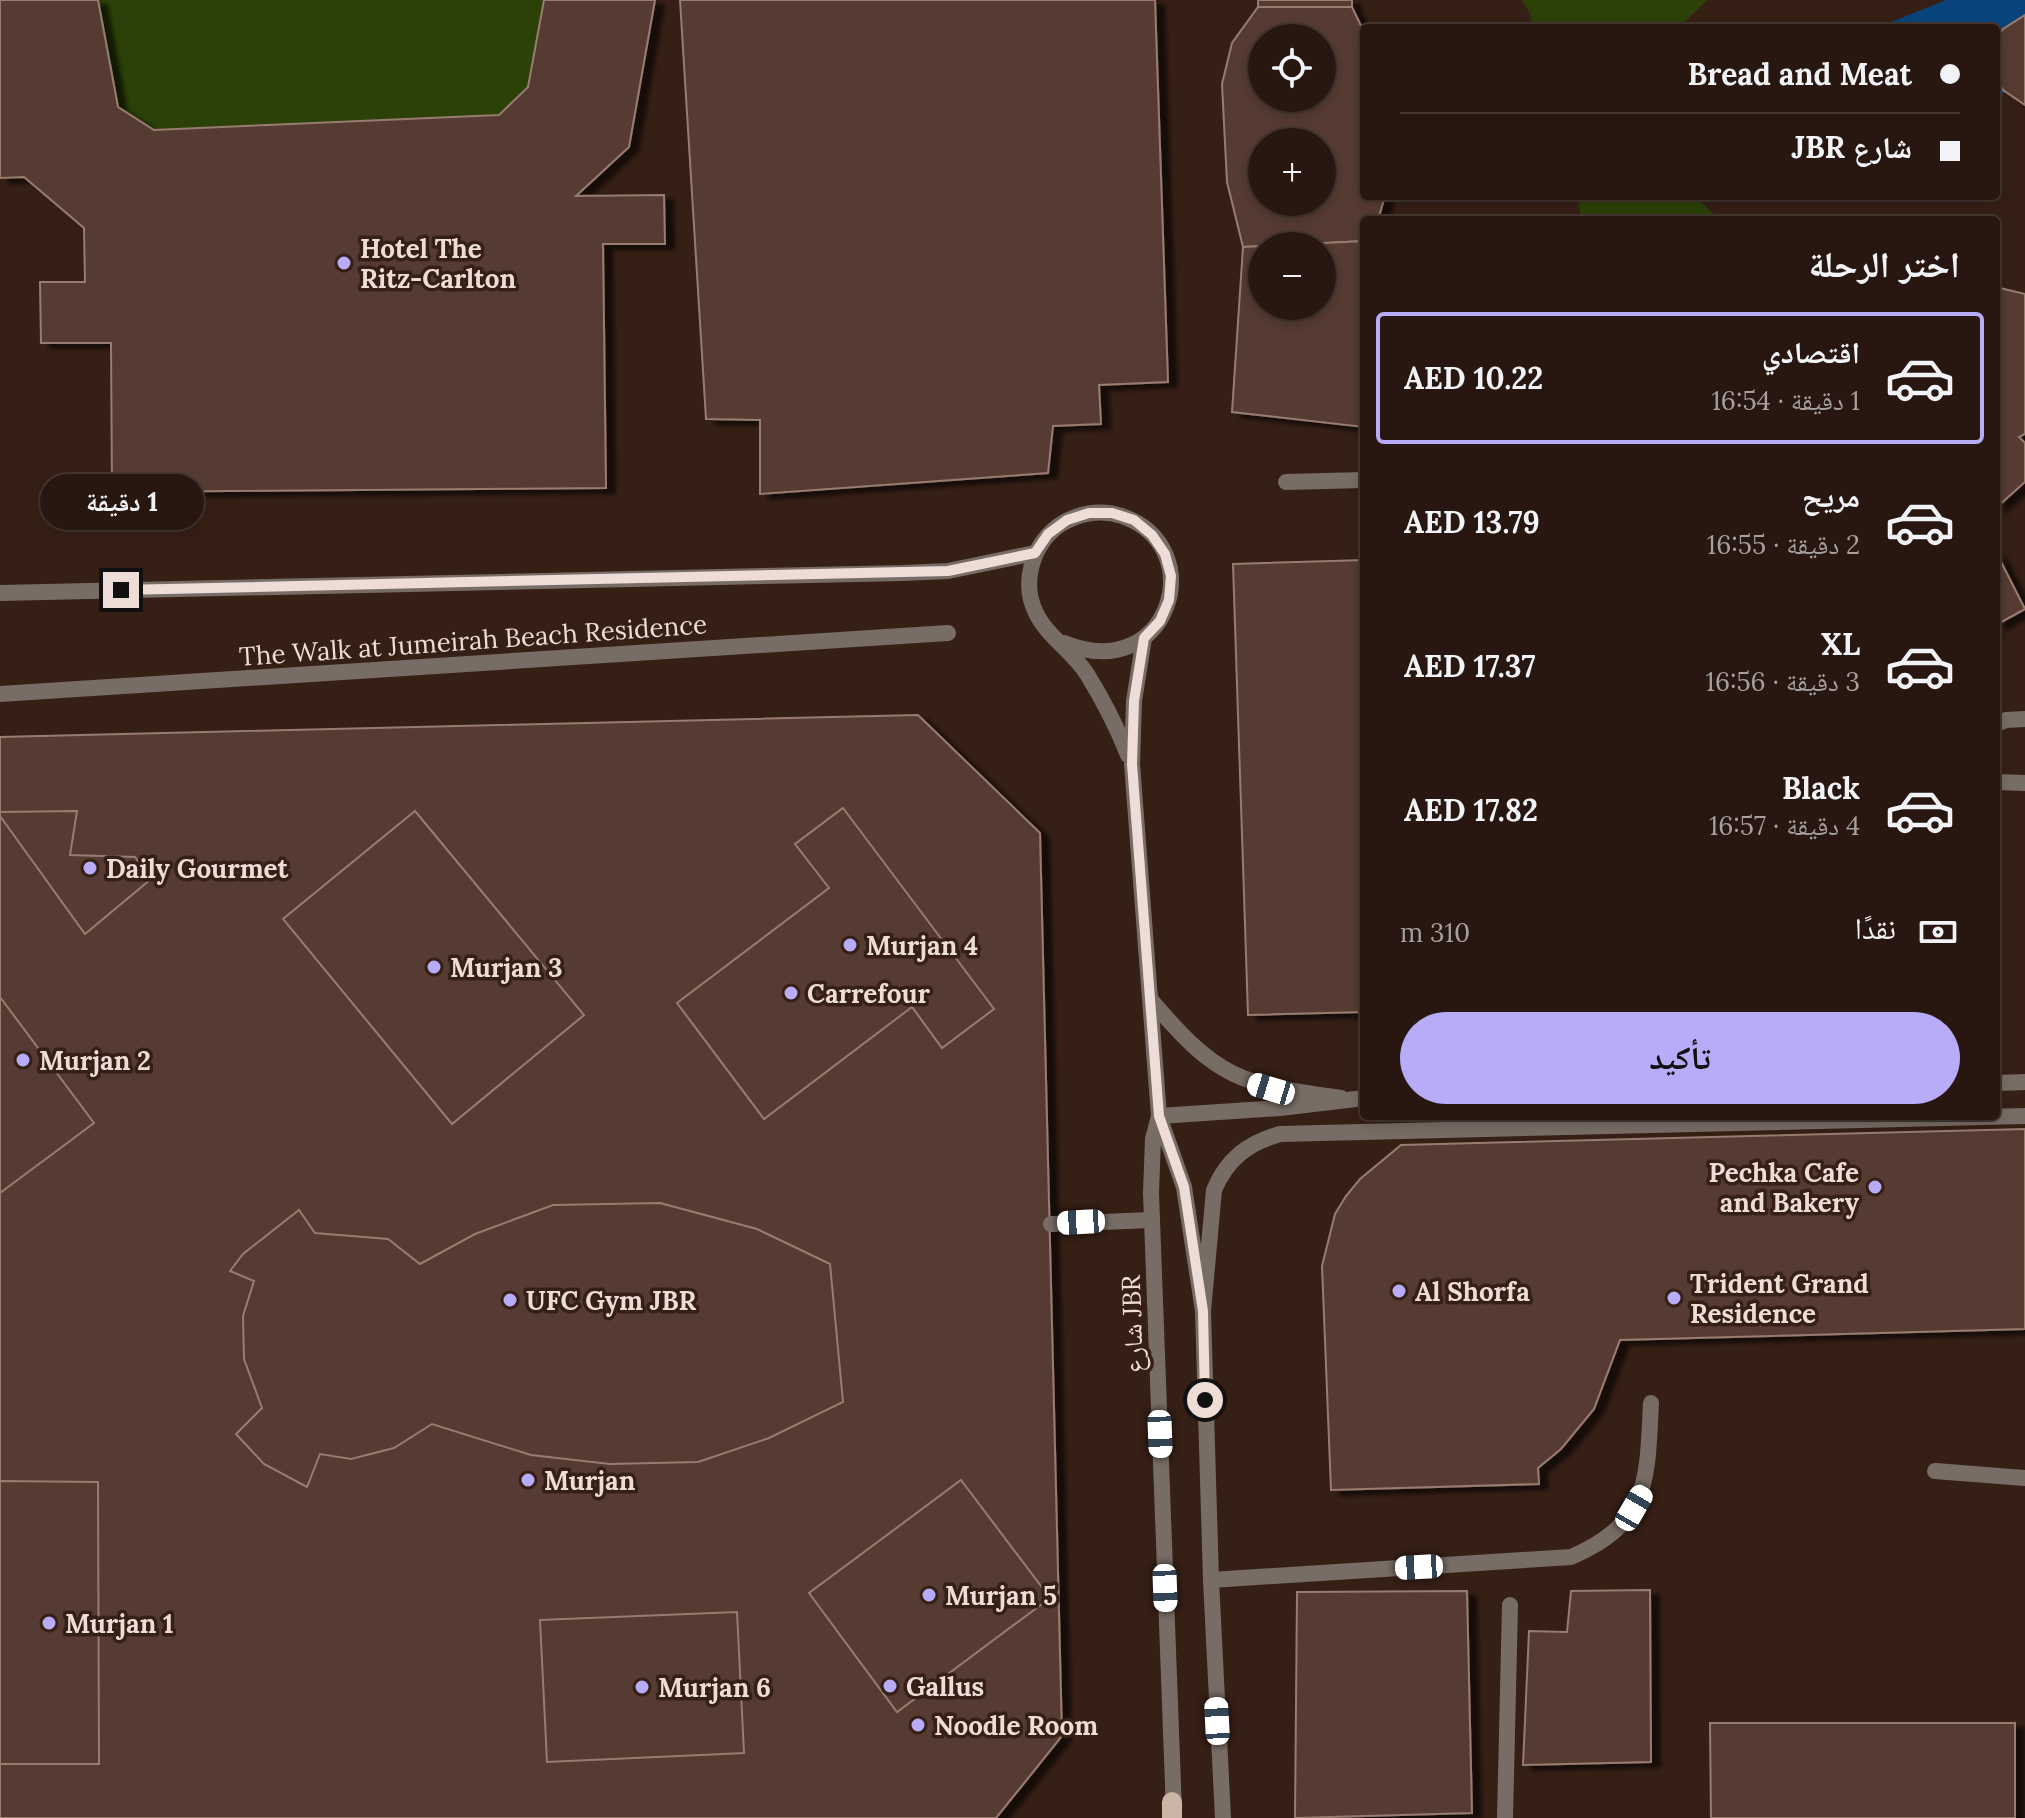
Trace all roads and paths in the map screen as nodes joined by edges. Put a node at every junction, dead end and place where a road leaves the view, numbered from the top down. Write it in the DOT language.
graph roads {
  1 [pos="1360,480"];
  2 [pos="1286,482"];
  3 [pos="1035,553"];
  4 [pos="0,593"];
  5 [pos="948,633"];
  6 [pos="1144,638"];
  7 [pos="1064,643"];
  8 [pos="0,694"];
  9 [pos="2025,719"];
  10 [pos="2000,722"];
  11 [pos="1132,764"];
  12 [pos="2000,782"];
  13 [pos="2025,783"];
  14 [pos="1150,999"];
  15 [pos="2025,1082"];
  16 [pos="2000,1083"];
  17 [pos="1341,1098"];
  18 [pos="1360,1098"];
  19 [pos="1159,1116"];
  20 [pos="2025,1116"];
  21 [pos="2000,1117"];
  22 [pos="1859,1120"];
  23 [pos="1152,1220"];
  24 [pos="1051,1224"];
  25 [pos="1203,1311"];
  26 [pos="1651,1403"];
  27 [pos="1935,1471"];
  28 [pos="2025,1478"];
  29 [pos="1211,1580"];
  30 [pos="1510,1605"];
  31 [pos="1173,1813"];
  32 [pos="1223,1818"];
  33 [pos="1505,1818"];
  1 -- 2 [label="street"];
  3 -- 4 [label="street"];
  3 -- 6 [label="street, شارع JBR"];
  3 -- 7 [label="street, شارع JBR"];
  5 -- 8 [label="street, The Walk at Jumeirah Beach Residence"];
  6 -- 7 [label="street"];
  6 -- 11 [label="street, شارع JBR"];
  7 -- 11 [label="street, شارع JBR"];
  9 -- 10 [label="street"];
  11 -- 14 [label="street, شارع JBR"];
  12 -- 13 [label="street"];
  14 -- 17 [label="street"];
  14 -- 19 [label="street, شارع JBR"];
  15 -- 16 [label="street"];
  17 -- 18 [label="street"];
  17 -- 19 [label="street"];
  19 -- 23 [label="street, شارع JBR"];
  19 -- 25 [label="street, شارع JBR"];
  20 -- 21 [label="street"];
  22 -- 25 [label="street"];
  23 -- 24 [label="street"];
  23 -- 31 [label="street, شارع JBR"];
  25 -- 29 [label="street, شارع JBR"];
  26 -- 29 [label="street"];
  27 -- 28 [label="street"];
  29 -- 32 [label="street, شارع JBR"];
  30 -- 33 [label="street"];
}
